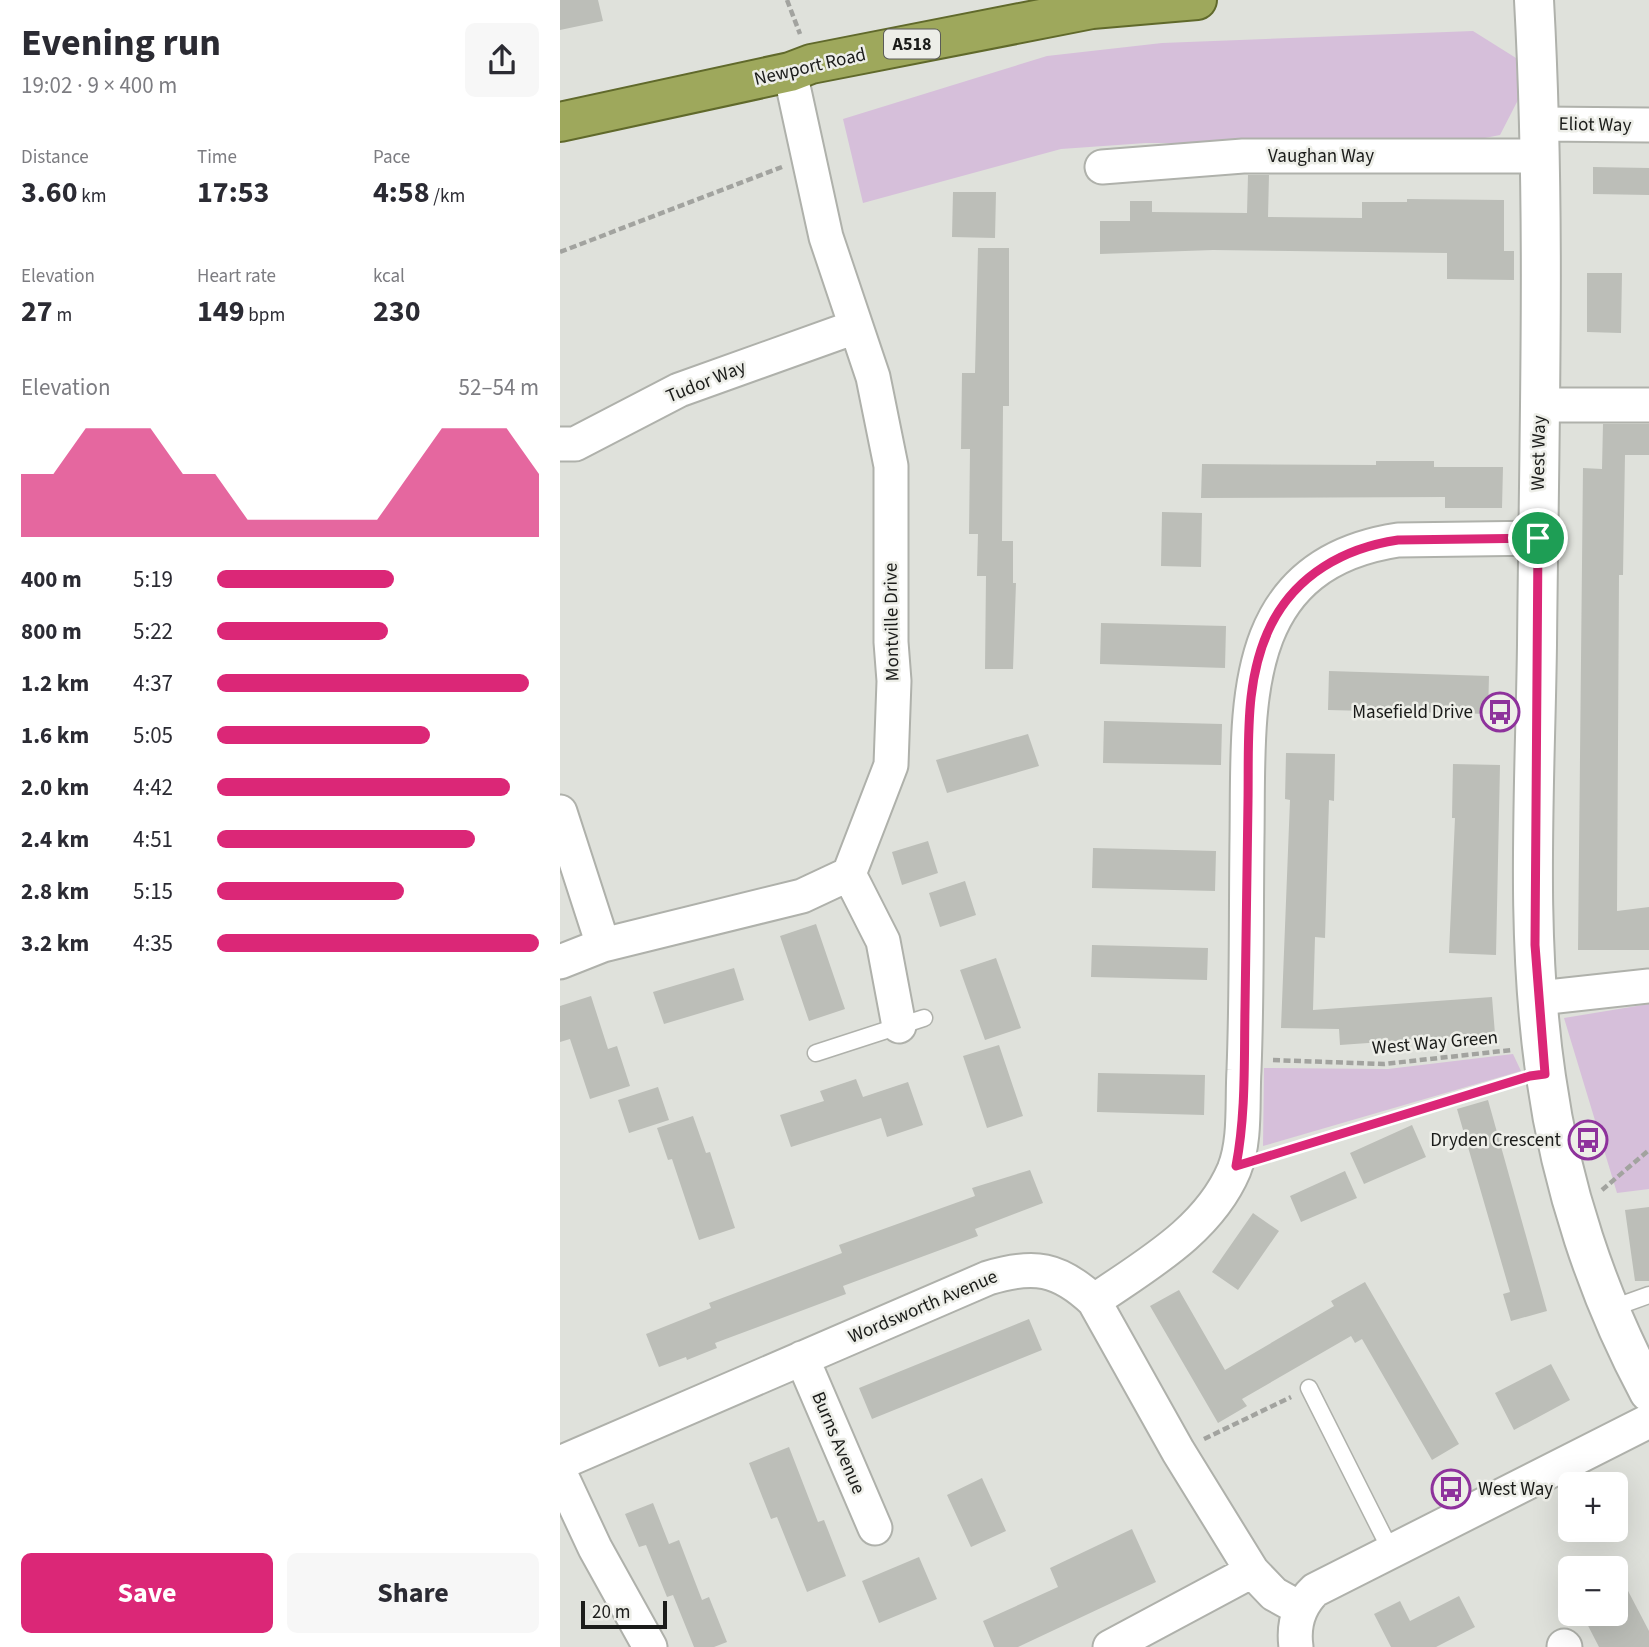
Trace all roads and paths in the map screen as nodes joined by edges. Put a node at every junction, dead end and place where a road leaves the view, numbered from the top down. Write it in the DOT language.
graph roads {
  1 [pos="1197,0"];
  2 [pos="1534,0"];
  3 [pos="790,72"];
  4 [pos="560,122"];
  5 [pos="1649,125"];
  6 [pos="1541,140"];
  7 [pos="809,157"];
  8 [pos="1102,167"];
  9 [pos="560,252"];
  10 [pos="855,327"];
  11 [pos="1539,405"];
  12 [pos="1649,405"];
  13 [pos="560,444"];
  14 [pos="1538,538"];
  15 [pos="560,812"];
  16 [pos="849,874"];
  17 [pos="603,945"];
  18 [pos="560,962"];
  19 [pos="1649,986"];
  20 [pos="1539,998"];
  21 [pos="911,1022"];
  22 [pos="816,1053"];
  23 [pos="1244,1059"];
  24 [pos="1544,1059"];
  25 [pos="1649,1150"];
  26 [pos="1236,1166"];
  27 [pos="1576,1213"];
  28 [pos="1649,1295"];
  29 [pos="1094,1301"];
  30 [pos="1610,1309"];
  31 [pos="802,1358"];
  32 [pos="1309,1388"];
  33 [pos="1649,1392"];
  34 [pos="1649,1422"];
  35 [pos="1178,1451"];
  36 [pos="560,1463"];
  37 [pos="560,1473"];
  38 [pos="875,1528"];
  39 [pos="1391,1551"];
  40 [pos="1252,1571"];
  41 [pos="1301,1609"];
  42 [pos="650,1647"];
  43 [pos="1110,1647"];
  44 [pos="1296,1647"];
  1 -- 3 [label="highway, Newport Road / A518"];
  2 -- 6 [label="street, West Way"];
  3 -- 4 [label="highway, Newport Road / A518"];
  3 -- 7 [label="street, Montville Drive"];
  5 -- 6 [label="street, Eliot Way"];
  6 -- 8 [label="street, Vaughan Way"];
  6 -- 11 [label="street, West Way"];
  7 -- 9 [label="path"];
  7 -- 10 [label="street, Montville Drive"];
  10 -- 13 [label="street, Tudor Way"];
  10 -- 16 [label="street, Montville Drive"];
  11 -- 12 [label="street"];
  11 -- 14 [label="street, West Way"];
  14 -- 20 [label="street, West Way"];
  14 -- 23 [label="street"];
  15 -- 17 [label="street"];
  16 -- 17 [label="street"];
  16 -- 21 [label="street"];
  17 -- 18 [label="street"];
  19 -- 20 [label="street"];
  20 -- 24 [label="street, West Way"];
  21 -- 22 [label="lane"];
  23 -- 24 [label="path, West Way Green"];
  23 -- 26 [label="street"];
  24 -- 26 [label="path"];
  24 -- 27 [label="street, West Way"];
  25 -- 27 [label="path"];
  26 -- 29 [label="street"];
  27 -- 30 [label="street, West Way"];
  28 -- 30 [label="lane"];
  29 -- 31 [label="street, Wordsworth Avenue"];
  29 -- 35 [label="street, Wordsworth Avenue"];
  30 -- 33 [label="street, West Way"];
  31 -- 36 [label="street, Wordsworth Avenue"];
  31 -- 38 [label="street, Burns Avenue"];
  32 -- 35 [label="path"];
  32 -- 39 [label="lane"];
  34 -- 39 [label="street"];
  35 -- 40 [label="street, Wordsworth Avenue"];
  37 -- 42 [label="street"];
  39 -- 41 [label="street"];
  40 -- 41 [label="street, Wordsworth Avenue"];
  40 -- 43 [label="street"];
  41 -- 44 [label="street"];
}
